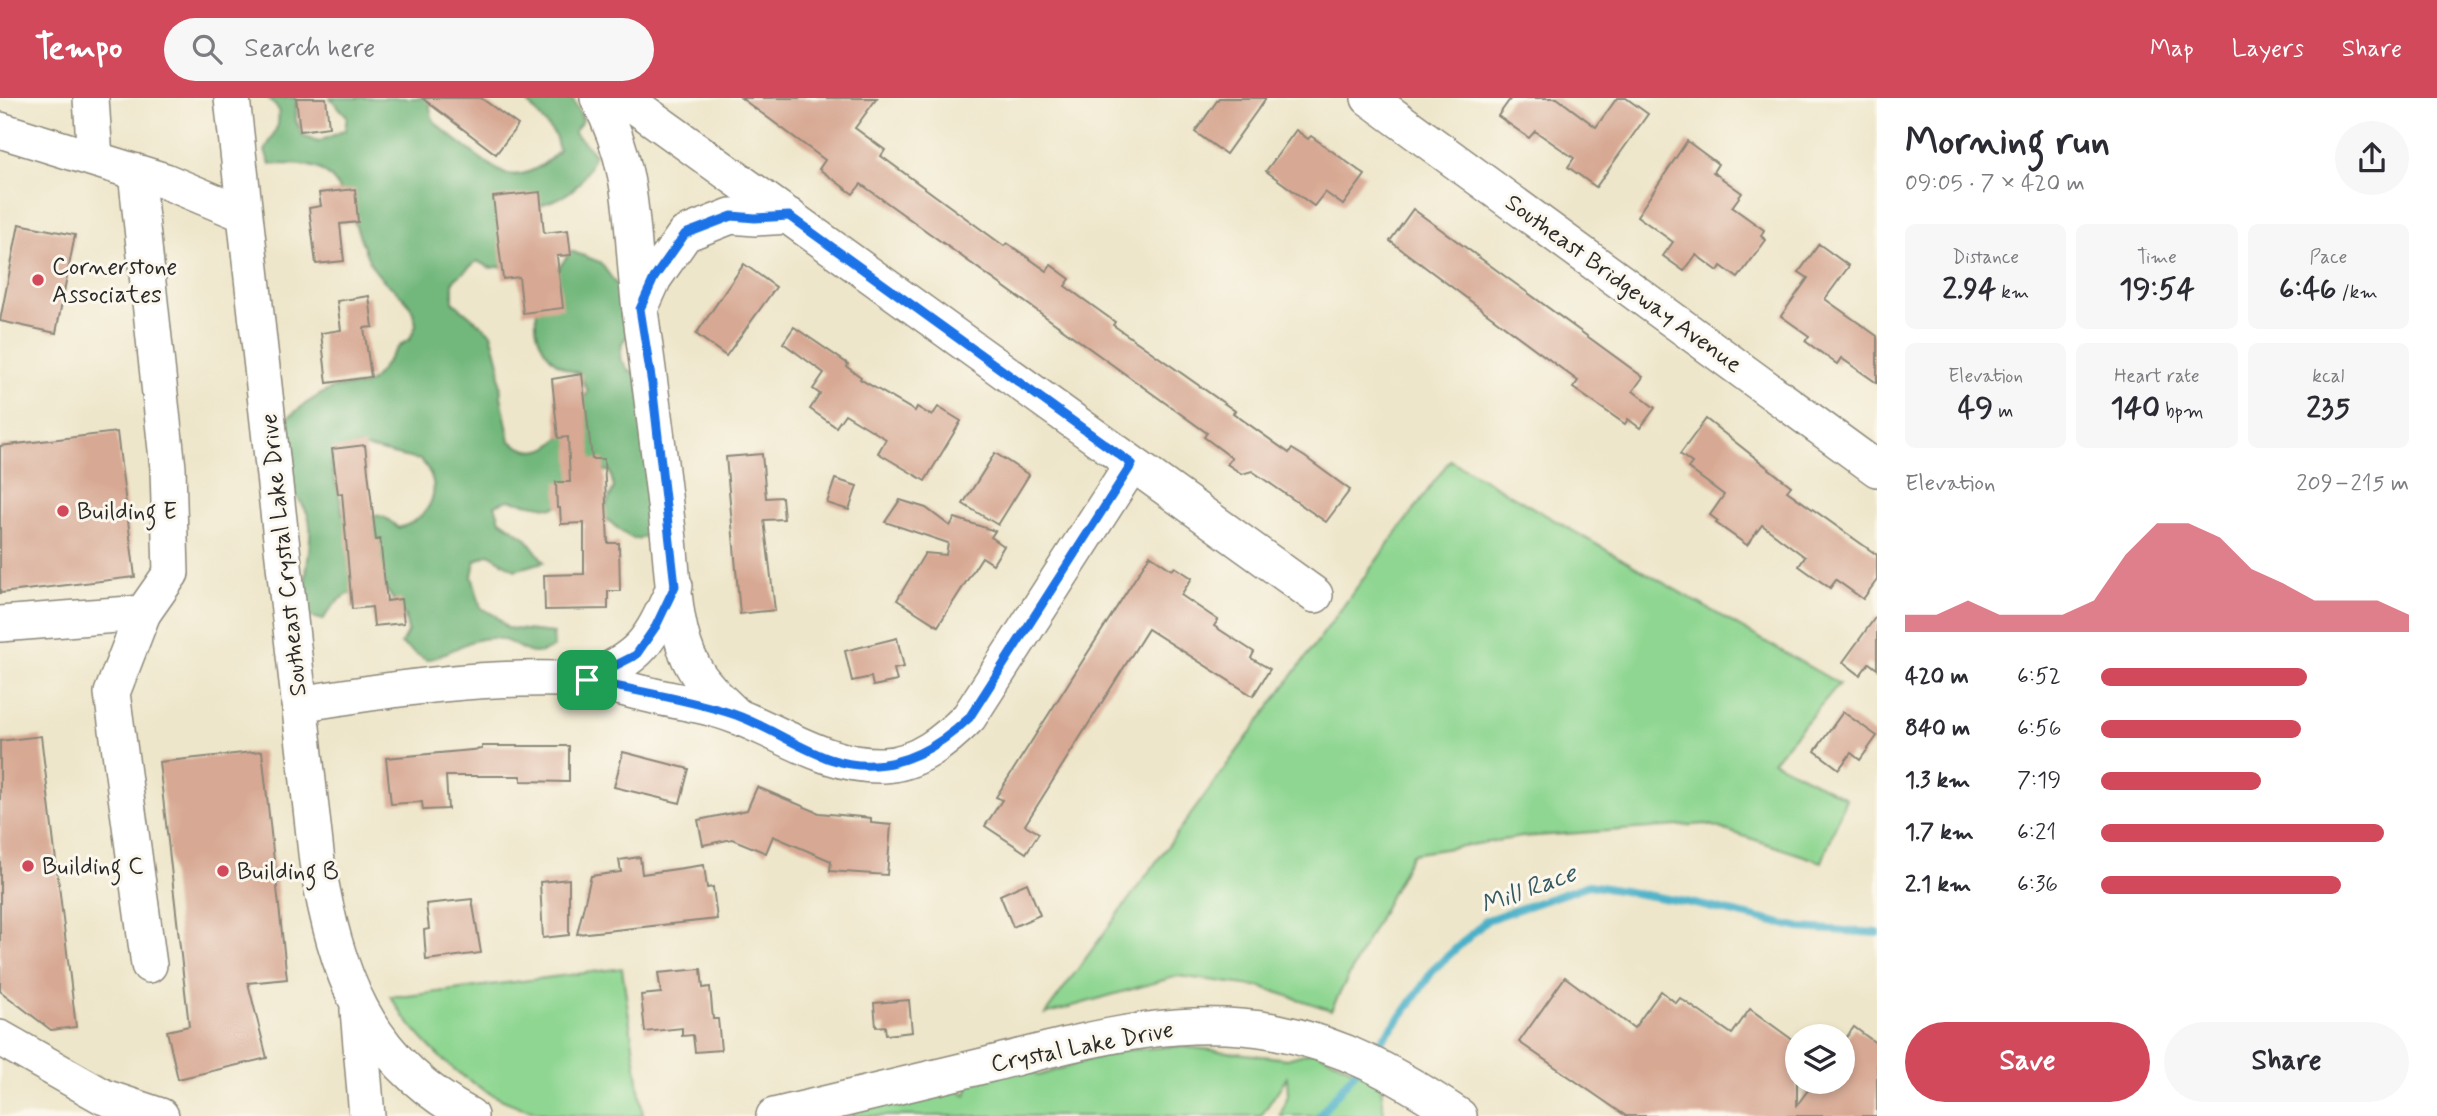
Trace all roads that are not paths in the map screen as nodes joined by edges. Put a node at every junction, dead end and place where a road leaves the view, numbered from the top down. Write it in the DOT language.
graph roads {
  1 [pos="91,98"];
  2 [pos="232,98"];
  3 [pos="598,98"];
  4 [pos="624,98"];
  5 [pos="1370,98"];
  6 [pos="0,130"];
  7 [pos="95,159"];
  8 [pos="136,172"];
  9 [pos="244,214"];
  10 [pos="789,216"];
  11 [pos="640,309"];
  12 [pos="1132,464"];
  13 [pos="1877,469"];
  14 [pos="675,586"];
  15 [pos="1315,595"];
  16 [pos="142,613"];
  17 [pos="0,624"];
  18 [pos="587,680"];
  19 [pos="299,704"];
  20 [pos="735,715"];
  21 [pos="149,965"];
  22 [pos="358,1007"];
  23 [pos="0,1038"];
  24 [pos="161,1116"];
  25 [pos="367,1116"];
  26 [pos="470,1116"];
  27 [pos="774,1116"];
  28 [pos="1460,1116"];
  1 -- 7 [label="street"];
  2 -- 9 [label="street, Southeast Crystal Lake Drive"];
  3 -- 11 [label="street"];
  4 -- 10 [label="street"];
  5 -- 13 [label="street, Southeast Bridgeway Avenue"];
  6 -- 7 [label="street"];
  7 -- 8 [label="street"];
  8 -- 9 [label="street"];
  8 -- 16 [label="street"];
  9 -- 19 [label="street, Southeast Crystal Lake Drive"];
  10 -- 11 [label="street"];
  10 -- 12 [label="street"];
  11 -- 14 [label="street"];
  12 -- 15 [label="street"];
  12 -- 20 [label="street"];
  14 -- 18 [label="street"];
  14 -- 20 [label="street"];
  16 -- 17 [label="street"];
  16 -- 21 [label="street"];
  18 -- 19 [label="street"];
  18 -- 20 [label="street"];
  19 -- 22 [label="street, Southeast Crystal Lake Drive"];
  22 -- 25 [label="street"];
  22 -- 26 [label="street"];
  23 -- 24 [label="street"];
  27 -- 28 [label="street, Crystal Lake Drive"];
}
